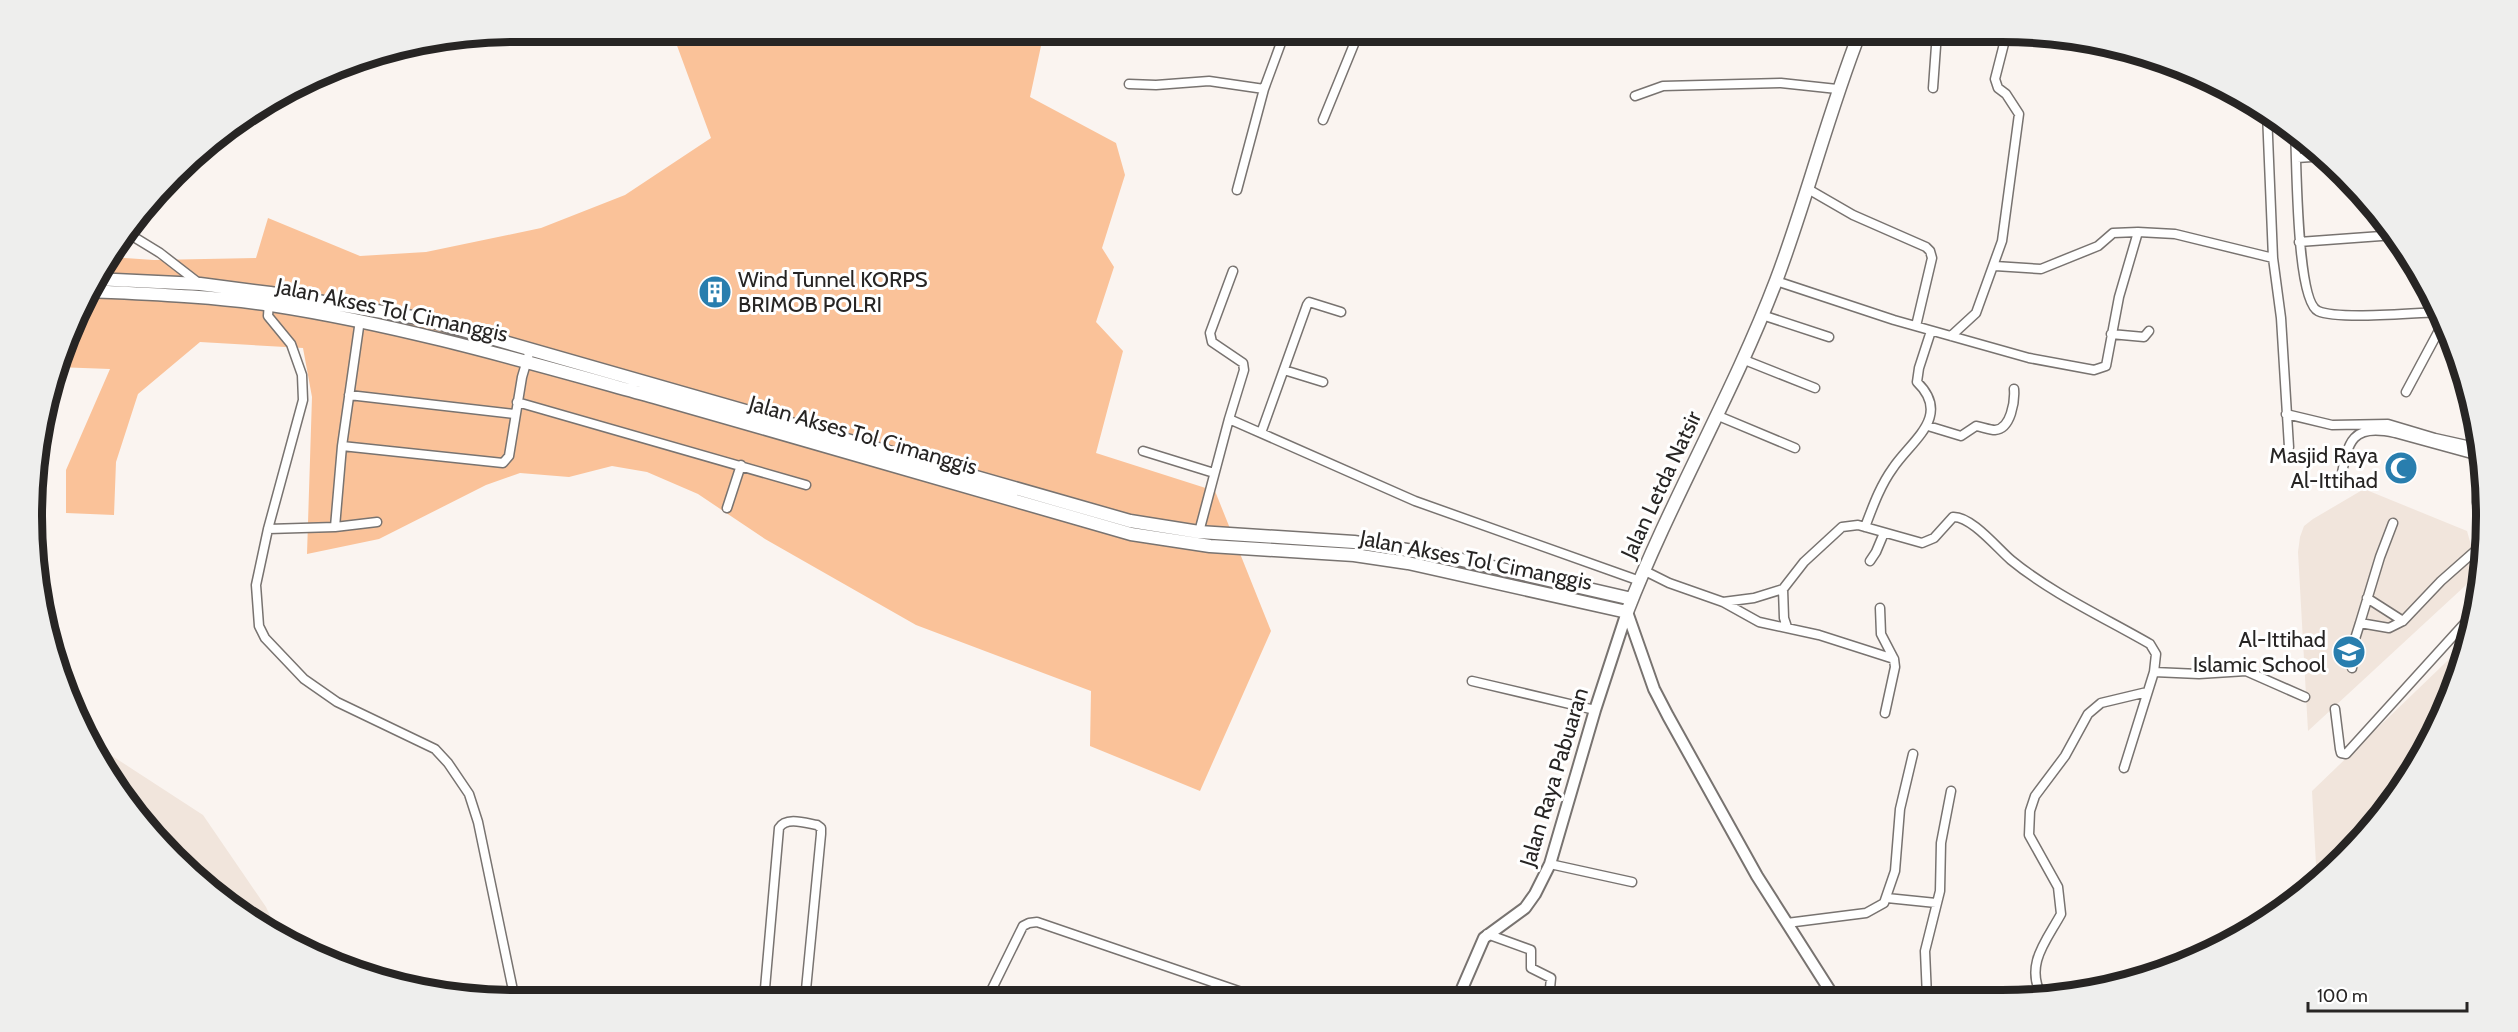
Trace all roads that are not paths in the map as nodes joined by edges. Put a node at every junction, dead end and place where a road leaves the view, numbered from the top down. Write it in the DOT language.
graph roads {
  1 [pos="1281,42"];
  2 [pos="1355,42"];
  3 [pos="1856,42"];
  4 [pos="1936,42"];
  5 [pos="2004,42"];
  6 [pos="1129,84"];
  7 [pos="1933,88"];
  8 [pos="1264,89"];
  9 [pos="1837,89"];
  10 [pos="1635,96"];
  11 [pos="1323,120"];
  12 [pos="2267,124"];
  13 [pos="2295,144"];
  14 [pos="2311,157"];
  15 [pos="2296,158"];
  16 [pos="1808,189"];
  17 [pos="1237,190"];
  18 [pos="2138,232"];
  19 [pos="2384,236"];
  20 [pos="133,237"];
  21 [pos="2299,242"];
  22 [pos="2273,258"];
  23 [pos="1995,266"];
  24 [pos="1233,271"];
  25 [pos="105,280"];
  26 [pos="1776,281"];
  27 [pos="99,291"];
  28 [pos="199,291"];
  29 [pos="269,299"];
  30 [pos="1341,312"];
  31 [pos="2430,312"];
  32 [pos="1762,315"];
  33 [pos="360,320"];
  34 [pos="1916,326"];
  35 [pos="1931,331"];
  36 [pos="2149,331"];
  37 [pos="2438,331"];
  38 [pos="2111,334"];
  39 [pos="1951,336"];
  40 [pos="1829,338"];
  41 [pos="528,356"];
  42 [pos="1742,359"];
  43 [pos="1284,370"];
  44 [pos="1323,382"];
  45 [pos="1815,388"];
  46 [pos="2014,389"];
  47 [pos="2406,392"];
  48 [pos="349,394"];
  49 [pos="517,402"];
  50 [pos="514,414"];
  51 [pos="2286,414"];
  52 [pos="1716,415"];
  53 [pos="1229,419"];
  54 [pos="1928,426"];
  55 [pos="1261,433"];
  56 [pos="342,446"];
  57 [pos="2289,447"];
  58 [pos="1796,448"];
  59 [pos="2471,449"];
  60 [pos="2471,450"];
  61 [pos="1143,451"];
  62 [pos="741,465"];
  63 [pos="1214,473"];
  64 [pos="2341,478"];
  65 [pos="806,485"];
  66 [pos="727,508"];
  67 [pos="377,522"];
  68 [pos="2393,523"];
  69 [pos="335,527"];
  70 [pos="1865,527"];
  71 [pos="268,529"];
  72 [pos="1199,532"];
  73 [pos="1884,532"];
  74 [pos="2475,551"];
  75 [pos="1870,561"];
  76 [pos="1642,576"];
  77 [pos="1783,589"];
  78 [pos="2367,597"];
  79 [pos="1632,599"];
  80 [pos="1723,602"];
  81 [pos="1880,608"];
  82 [pos="1627,612"];
  83 [pos="2403,621"];
  84 [pos="2360,623"];
  85 [pos="2463,626"];
  86 [pos="1787,627"];
  87 [pos="1894,659"];
  88 [pos="2352,668"];
  89 [pos="2154,672"];
  90 [pos="1472,681"];
  91 [pos="2147,692"];
  92 [pos="2305,697"];
  93 [pos="2335,709"];
  94 [pos="1594,710"];
  95 [pos="1885,713"];
  96 [pos="1913,754"];
  97 [pos="2124,768"];
  98 [pos="1951,790"];
  99 [pos="1550,864"];
  100 [pos="1632,882"];
  101 [pos="1887,898"];
  102 [pos="1936,903"];
  103 [pos="1787,923"];
  104 [pos="1487,934"];
  105 [pos="2039,988"];
  106 [pos="513,990"];
  107 [pos="765,990"];
  108 [pos="806,990"];
  109 [pos="991,990"];
  110 [pos="1233,990"];
  111 [pos="1461,990"];
  112 [pos="1550,990"];
  113 [pos="1830,990"];
  114 [pos="1927,990"];
  1 -- 8 [label="street"];
  2 -- 11 [label="street"];
  3 -- 9 [label="main road, Jalan Letda Natsir"];
  4 -- 7 [label="street"];
  5 -- 23 [label="street"];
  6 -- 8 [label="street"];
  8 -- 17 [label="street"];
  9 -- 10 [label="street"];
  9 -- 16 [label="main road, Jalan Letda Natsir"];
  12 -- 22 [label="street"];
  13 -- 15 [label="street"];
  14 -- 15 [label="street"];
  15 -- 21 [label="street"];
  16 -- 26 [label="main road, Jalan Letda Natsir"];
  16 -- 34 [label="street"];
  18 -- 22 [label="street"];
  18 -- 23 [label="street"];
  18 -- 38 [label="street"];
  19 -- 21 [label="street"];
  20 -- 28 [label="street"];
  21 -- 31 [label="street"];
  22 -- 51 [label="street"];
  23 -- 39 [label="street"];
  24 -- 53 [label="street"];
  25 -- 28 [label="main road"];
  26 -- 32 [label="main road, Jalan Letda Natsir"];
  26 -- 34 [label="street"];
  27 -- 28 [label="main road, Jalan Akses Tol Cimanggis"];
  28 -- 29 [label="main road, Jalan Akses Tol Cimanggis"];
  29 -- 33 [label="main road, Jalan Akses Tol Cimanggis"];
  29 -- 41 [label="main road"];
  29 -- 71 [label="street"];
  30 -- 43 [label="street"];
  32 -- 40 [label="street"];
  32 -- 42 [label="main road, Jalan Letda Natsir"];
  33 -- 41 [label="main road, Jalan Akses Tol Cimanggis"];
  33 -- 48 [label="street"];
  34 -- 35 [label="street"];
  35 -- 39 [label="street"];
  35 -- 54 [label="street"];
  36 -- 38 [label="street"];
  37 -- 47 [label="street"];
  38 -- 39 [label="street"];
  41 -- 49 [label="street"];
  41 -- 72 [label="main road"];
  41 -- 82 [label="main road, Jalan Akses Tol Cimanggis"];
  42 -- 45 [label="street"];
  42 -- 52 [label="main road, Jalan Letda Natsir"];
  43 -- 44 [label="street"];
  43 -- 55 [label="street"];
  46 -- 54 [label="street"];
  48 -- 50 [label="street"];
  48 -- 56 [label="street"];
  49 -- 50 [label="street"];
  49 -- 62 [label="street"];
  50 -- 56 [label="street"];
  51 -- 57 [label="street"];
  51 -- 59 [label="street"];
  52 -- 58 [label="street"];
  52 -- 76 [label="main road, Jalan Letda Natsir"];
  53 -- 55 [label="street"];
  53 -- 63 [label="street"];
  54 -- 70 [label="street"];
  55 -- 76 [label="street"];
  56 -- 69 [label="street"];
  60 -- 64 [label="street"];
  61 -- 63 [label="street"];
  62 -- 65 [label="street"];
  62 -- 66 [label="street"];
  63 -- 72 [label="street"];
  67 -- 69 [label="street"];
  68 -- 78 [label="street"];
  69 -- 71 [label="street"];
  70 -- 73 [label="street"];
  70 -- 77 [label="street"];
  71 -- 106 [label="street"];
  72 -- 79 [label="main road"];
  73 -- 75 [label="street"];
  73 -- 89 [label="street"];
  74 -- 83 [label="street"];
  76 -- 79 [label="main road, Jalan Letda Natsir"];
  76 -- 80 [label="street"];
  77 -- 80 [label="street"];
  77 -- 86 [label="street"];
  78 -- 83 [label="street"];
  78 -- 84 [label="street"];
  79 -- 82 [label="main road, Jalan Letda Natsir"];
  80 -- 86 [label="street"];
  81 -- 87 [label="street"];
  82 -- 94 [label="street, Jalan Raya Pabuaran"];
  82 -- 103 [label="street"];
  83 -- 84 [label="street"];
  84 -- 88 [label="street"];
  85 -- 93 [label="street"];
  86 -- 87 [label="street"];
  87 -- 95 [label="street"];
  89 -- 91 [label="street"];
  89 -- 92 [label="street"];
  90 -- 94 [label="street"];
  91 -- 97 [label="street"];
  91 -- 105 [label="street"];
  94 -- 99 [label="street, Jalan Raya Pabuaran"];
  96 -- 101 [label="street"];
  98 -- 102 [label="street"];
  99 -- 100 [label="street"];
  99 -- 104 [label="street, Jalan Raya Pabuaran"];
  101 -- 102 [label="street"];
  101 -- 103 [label="street"];
  102 -- 114 [label="street"];
  103 -- 113 [label="street"];
  104 -- 111 [label="street, Jalan Raya Pabuaran"];
  104 -- 112 [label="street"];
  107 -- 108 [label="street"];
  109 -- 110 [label="street"];
}
